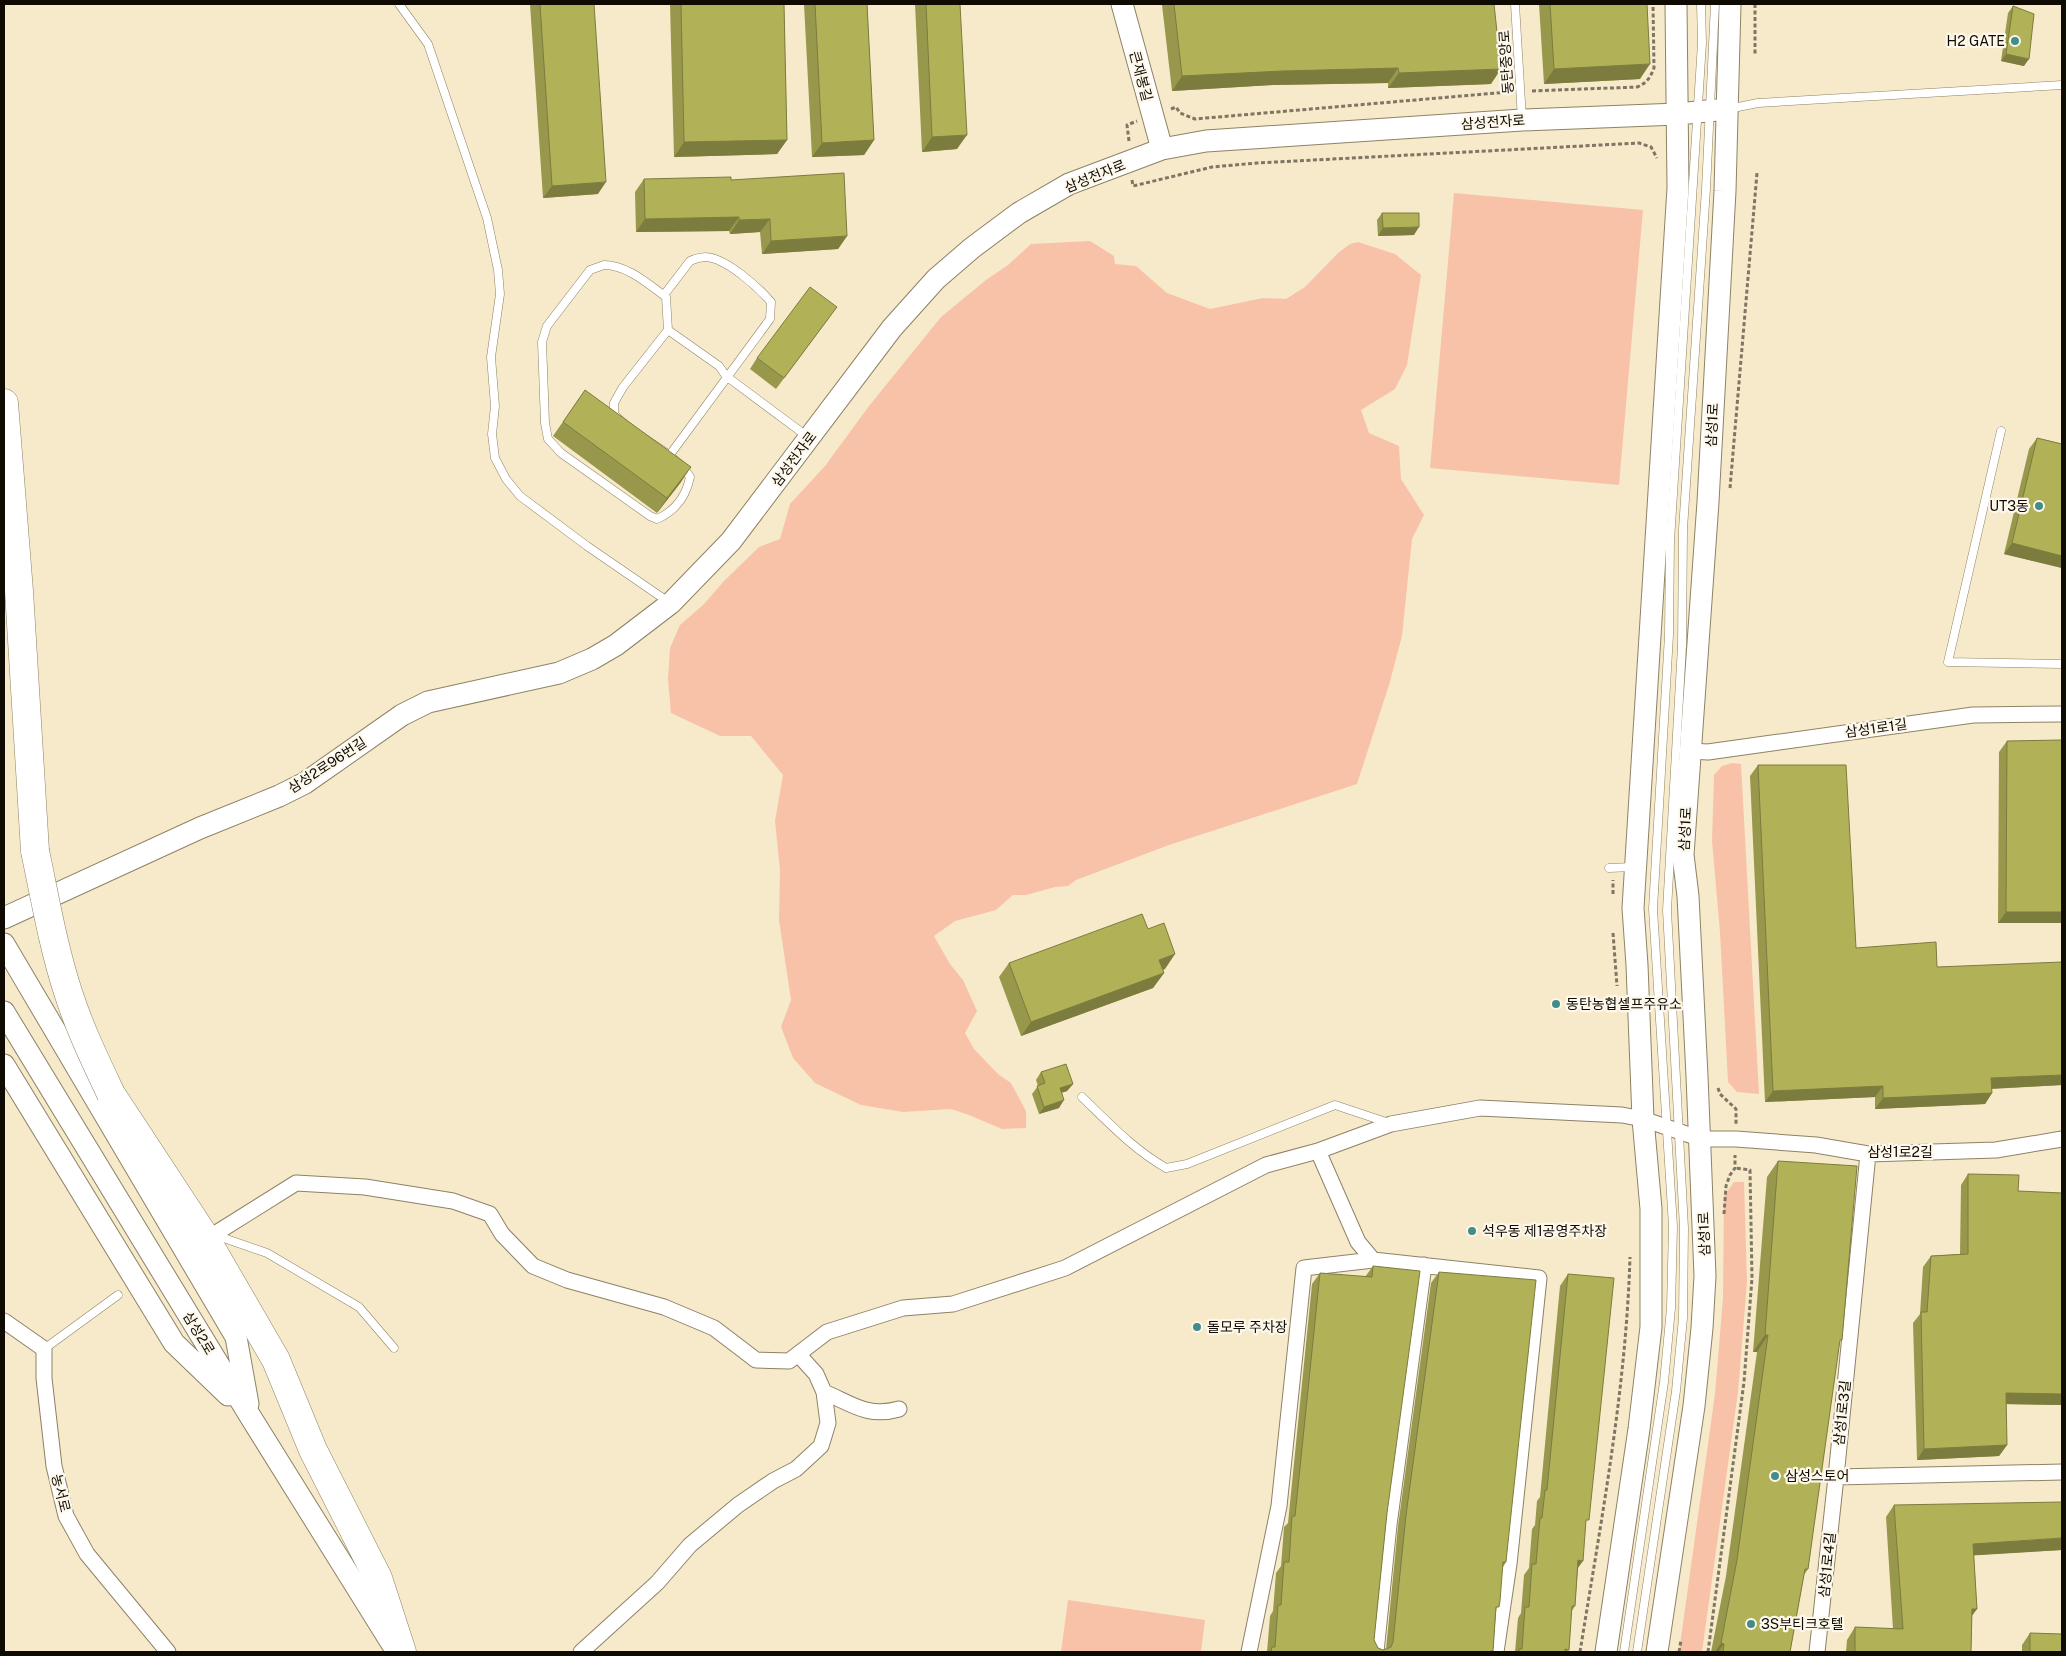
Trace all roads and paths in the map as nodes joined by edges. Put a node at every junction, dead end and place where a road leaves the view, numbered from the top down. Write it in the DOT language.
graph roads {
  1 [pos="400,4"];
  2 [pos="1122,4"];
  3 [pos="1514,4"];
  4 [pos="1653,4"];
  5 [pos="1676,4"];
  6 [pos="1701,4"];
  7 [pos="1715,4"];
  8 [pos="1730,4"];
  9 [pos="1755,4"];
  10 [pos="1755,56"];
  11 [pos="2062,85"];
  12 [pos="1520,92"];
  13 [pos="1176,107"];
  14 [pos="1703,111"];
  15 [pos="1522,120"];
  16 [pos="1639,144"];
  17 [pos="1162,149"];
  18 [pos="1757,172"];
  19 [pos="1132,186"];
  20 [pos="664,295"];
  21 [pos="668,330"];
  22 [pos="726,376"];
  23 [pos="4,403"];
  24 [pos="2001,431"];
  25 [pos="810,438"];
  26 [pos="669,456"];
  27 [pos="9,479"];
  28 [pos="1730,497"];
  29 [pos="670,603"];
  30 [pos="648,620"];
  31 [pos="2062,664"];
  32 [pos="4,670"];
  33 [pos="2062,714"];
  34 [pos="1690,751"];
  35 [pos="1635,867"];
  36 [pos="1609,868"];
  37 [pos="4,918"];
  38 [pos="4,944"];
  39 [pos="4,1012"];
  40 [pos="4,1065"];
  41 [pos="11,1082"];
  42 [pos="1718,1086"];
  43 [pos="1082,1097"];
  44 [pos="1643,1118"];
  45 [pos="1391,1124"];
  46 [pos="1673,1129"];
  47 [pos="1700,1139"];
  48 [pos="1736,1139"];
  49 [pos="2062,1140"];
  50 [pos="1318,1151"];
  51 [pos="1868,1154"];
  52 [pos="213,1235"];
  53 [pos="1630,1254"];
  54 [pos="1373,1260"];
  55 [pos="1424,1265"];
  56 [pos="118,1295"];
  57 [pos="4,1321"];
  58 [pos="394,1348"];
  59 [pos="44,1349"];
  60 [pos="798,1354"];
  61 [pos="824,1392"];
  62 [pos="899,1409"];
  63 [pos="250,1416"];
  64 [pos="2062,1472"];
  65 [pos="1836,1477"];
  66 [pos="168,1652"];
  67 [pos="397,1652"];
  68 [pos="402,1652"];
  69 [pos="582,1652"];
  70 [pos="1250,1652"];
  71 [pos="1376,1652"];
  72 [pos="1496,1652"];
  73 [pos="1580,1652"];
  74 [pos="1606,1652"];
  75 [pos="1624,1652"];
  76 [pos="1637,1652"];
  77 [pos="1657,1652"];
  78 [pos="1708,1652"];
  79 [pos="1817,1652"];
  1 -- 29 [label="lane"];
  2 -- 17 [label="street, 큰재봉길"];
  3 -- 12 [label="lane, 동탄중앙로"];
  4 -- 12 [label="path"];
  5 -- 14 [label="street, 삼성1로"];
  6 -- 14 [label="lane"];
  7 -- 14 [label="lane"];
  8 -- 14 [label="street, 삼성1로"];
  9 -- 10 [label="path"];
  11 -- 14 [label="lane"];
  12 -- 13 [label="path"];
  12 -- 15 [label="lane, 동탄중앙로"];
  14 -- 15 [label="street, 삼성전자로"];
  14 -- 34 [label="street, 삼성1로"];
  14 -- 35 [label="street, 삼성1로"];
  14 -- 46 [label="lane"];
  14 -- 46 [label="lane"];
  15 -- 17 [label="street, 삼성전자로"];
  16 -- 19 [label="path"];
  17 -- 25 [label="street, 삼성전자로"];
  18 -- 28 [label="path"];
  20 -- 21 [label="lane"];
  20 -- 22 [label="lane"];
  20 -- 26 [label="lane"];
  21 -- 22 [label="lane"];
  21 -- 26 [label="lane"];
  22 -- 25 [label="lane"];
  22 -- 26 [label="lane"];
  23 -- 27 [label="highway"];
  24 -- 31 [label="lane"];
  25 -- 29 [label="street, 삼성전자로"];
  27 -- 32 [label="highway"];
  27 -- 68 [label="highway, bridge"];
  29 -- 30 [label="street, 삼성전자로"];
  30 -- 37 [label="street, 삼성2로96번길"];
  33 -- 34 [label="street, 삼성1로1길"];
  34 -- 47 [label="street, 삼성1로"];
  35 -- 36 [label="lane"];
  35 -- 44 [label="street, 삼성1로"];
  38 -- 63 [label="street"];
  39 -- 63 [label="street, 삼성2로"];
  40 -- 41 [label="street"];
  41 -- 63 [label="street"];
  42 -- 48 [label="path"];
  43 -- 45 [label="lane"];
  44 -- 45 [label="street, 삼성1로2길"];
  44 -- 46 [label="street, 삼성1로2길"];
  44 -- 74 [label="street, 삼성1로"];
  45 -- 50 [label="street, 삼성1로2길"];
  46 -- 47 [label="street, 삼성1로2길"];
  46 -- 75 [label="lane"];
  46 -- 76 [label="lane"];
  47 -- 48 [label="street, 삼성1로2길"];
  47 -- 77 [label="street, 삼성1로"];
  48 -- 51 [label="street, 삼성1로2길"];
  48 -- 78 [label="path"];
  49 -- 51 [label="street, 삼성1로2길"];
  50 -- 54 [label="street"];
  50 -- 60 [label="street, 삼성1로2길"];
  51 -- 65 [label="street, 삼성1로3길"];
  52 -- 58 [label="lane"];
  52 -- 60 [label="street"];
  53 -- 73 [label="path"];
  54 -- 55 [label="street"];
  54 -- 70 [label="street"];
  55 -- 71 [label="street"];
  55 -- 72 [label="street"];
  56 -- 59 [label="lane"];
  57 -- 59 [label="street"];
  59 -- 66 [label="street, 농서로"];
  60 -- 61 [label="street"];
  61 -- 62 [label="street"];
  61 -- 69 [label="street"];
  63 -- 67 [label="street, 삼성2로"];
  64 -- 65 [label="street"];
  65 -- 79 [label="street, 삼성1로4길"];
}
